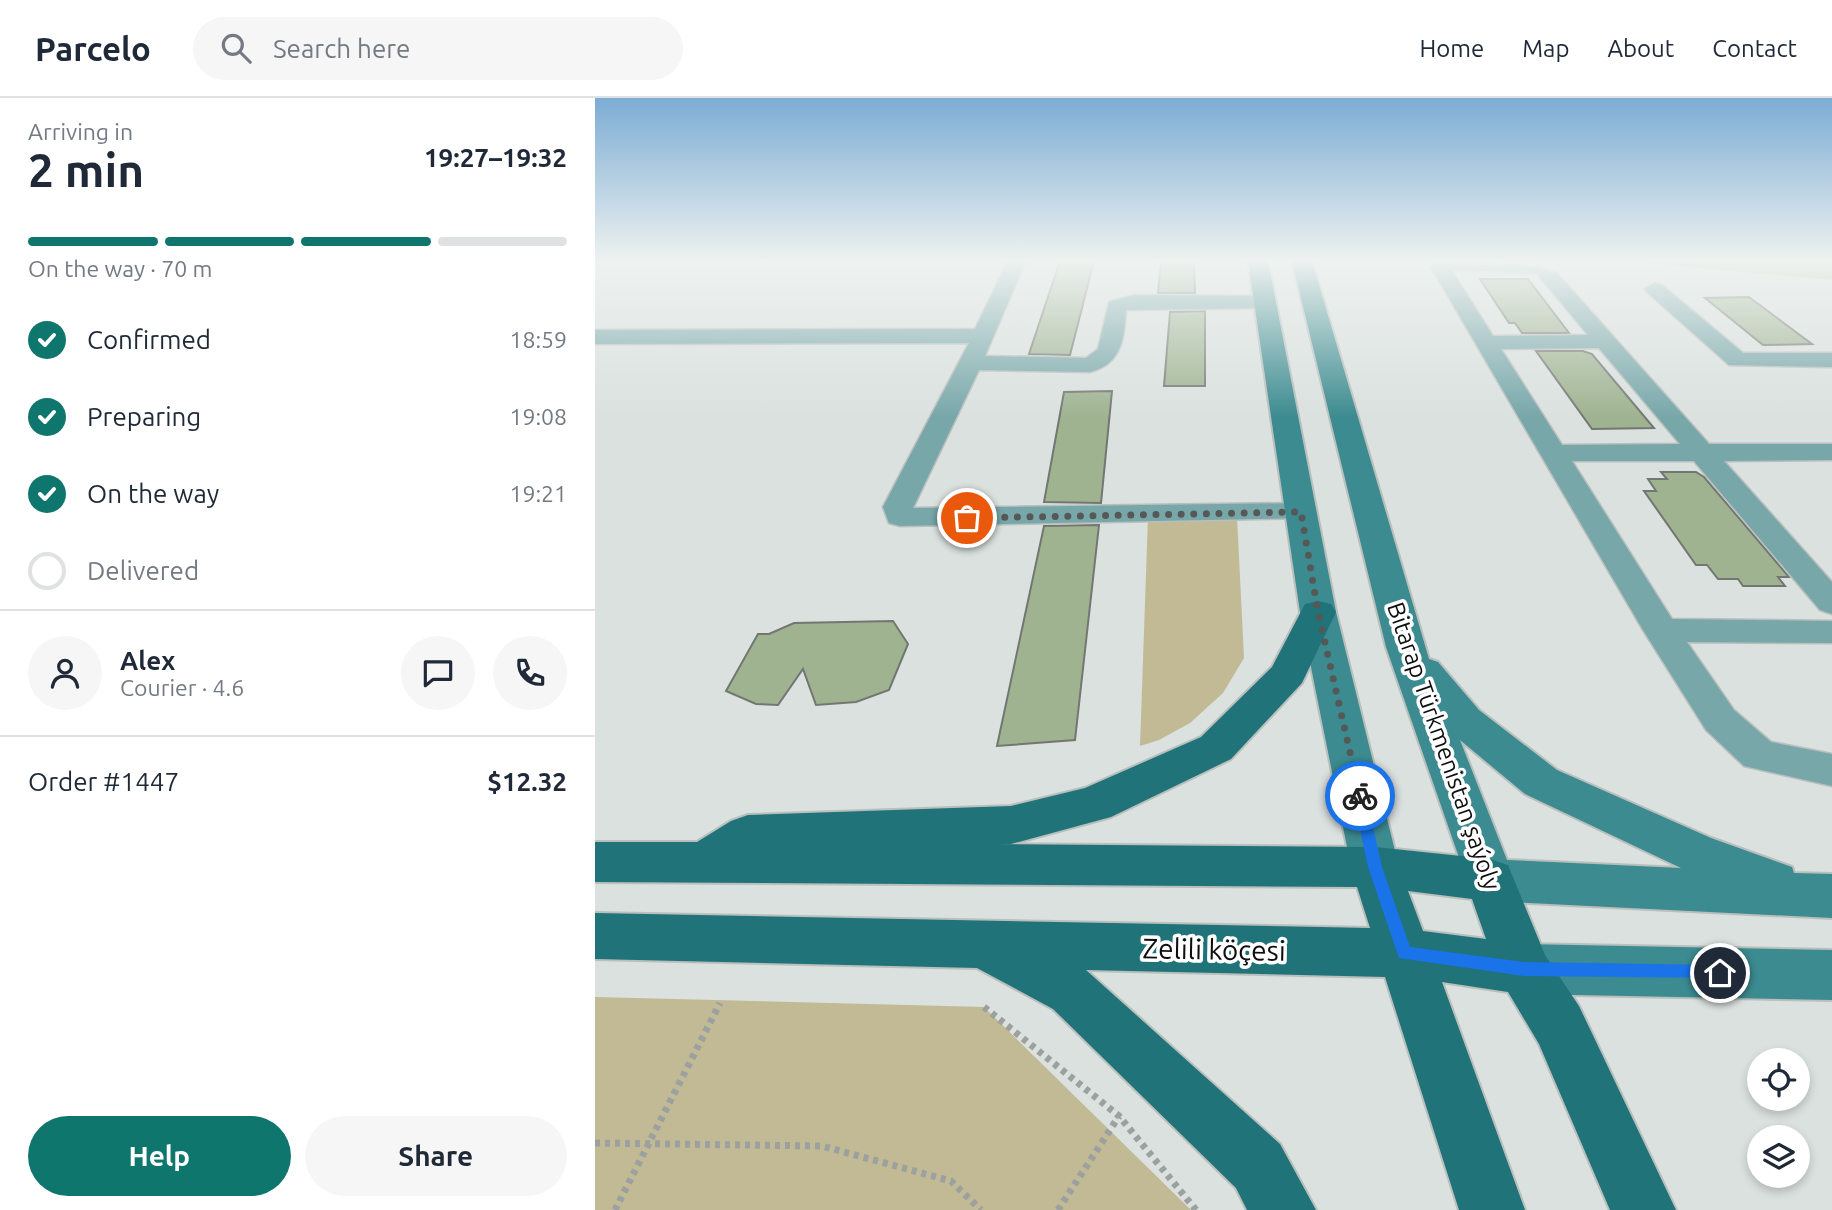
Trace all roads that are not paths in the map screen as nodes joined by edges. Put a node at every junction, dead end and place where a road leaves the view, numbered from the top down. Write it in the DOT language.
graph roads {
  1 [pos="993,313"];
  2 [pos="1115,313"];
  3 [pos="1267,313"];
  4 [pos="1316,313"];
  5 [pos="1468,313"];
  6 [pos="1581,313"];
  7 [pos="1683,313"];
  8 [pos="983,335"];
  9 [pos="595,337"];
  10 [pos="1605,341"];
  11 [pos="1487,343"];
  12 [pos="1832,360"];
  13 [pos="971,363"];
  14 [pos="1832,452"];
  15 [pos="1554,453"];
  16 [pos="1702,453"];
  17 [pos="1301,512"];
  18 [pos="1832,603"];
  19 [pos="1318,612"];
  20 [pos="1661,630"];
  21 [pos="1832,632"];
  22 [pos="1405,647"];
  23 [pos="1832,770"];
  24 [pos="595,862"];
  25 [pos="704,863"];
  26 [pos="1375,867"];
  27 [pos="1490,880"];
  28 [pos="1820,895"];
  29 [pos="595,936"];
  30 [pos="984,944"];
  31 [pos="1404,953"];
  32 [pos="1524,969"];
  33 [pos="1832,975"];
  34 [pos="1283,1210"];
  35 [pos="1492,1210"];
  36 [pos="1643,1210"];
  1 -- 8 [label="street"];
  2 -- 13 [label="street"];
  3 -- 17 [label="main road"];
  4 -- 22 [label="main road, Bitarap Türkmenistan şaýoly"];
  5 -- 11 [label="street"];
  6 -- 10 [label="street"];
  7 -- 12 [label="street"];
  8 -- 9 [label="street"];
  8 -- 13 [label="street"];
  10 -- 11 [label="street"];
  10 -- 16 [label="street"];
  11 -- 15 [label="street"];
  13 -- 17 [label="street"];
  14 -- 16 [label="street"];
  15 -- 16 [label="street"];
  15 -- 20 [label="street"];
  16 -- 18 [label="street"];
  17 -- 19 [label="main road"];
  19 -- 25 [label="main road"];
  19 -- 26 [label="main road"];
  20 -- 21 [label="street"];
  20 -- 23 [label="street"];
  22 -- 27 [label="main road, Bitarap Türkmenistan şaýoly"];
  22 -- 28 [label="main road"];
  24 -- 25 [label="main road"];
  25 -- 26 [label="main road"];
  26 -- 27 [label="main road"];
  26 -- 31 [label="main road"];
  27 -- 28 [label="main road"];
  27 -- 32 [label="main road, Bitarap Türkmenistan şaýoly"];
  29 -- 30 [label="main road, Zelili köçesi"];
  30 -- 31 [label="main road, Zelili köçesi"];
  30 -- 34 [label="main road"];
  31 -- 32 [label="main road, Zelili köçesi"];
  31 -- 35 [label="main road"];
  32 -- 33 [label="main road, Zelili köçesi"];
  32 -- 36 [label="main road, Bitarap Türkmenistan şaýoly"];
}
